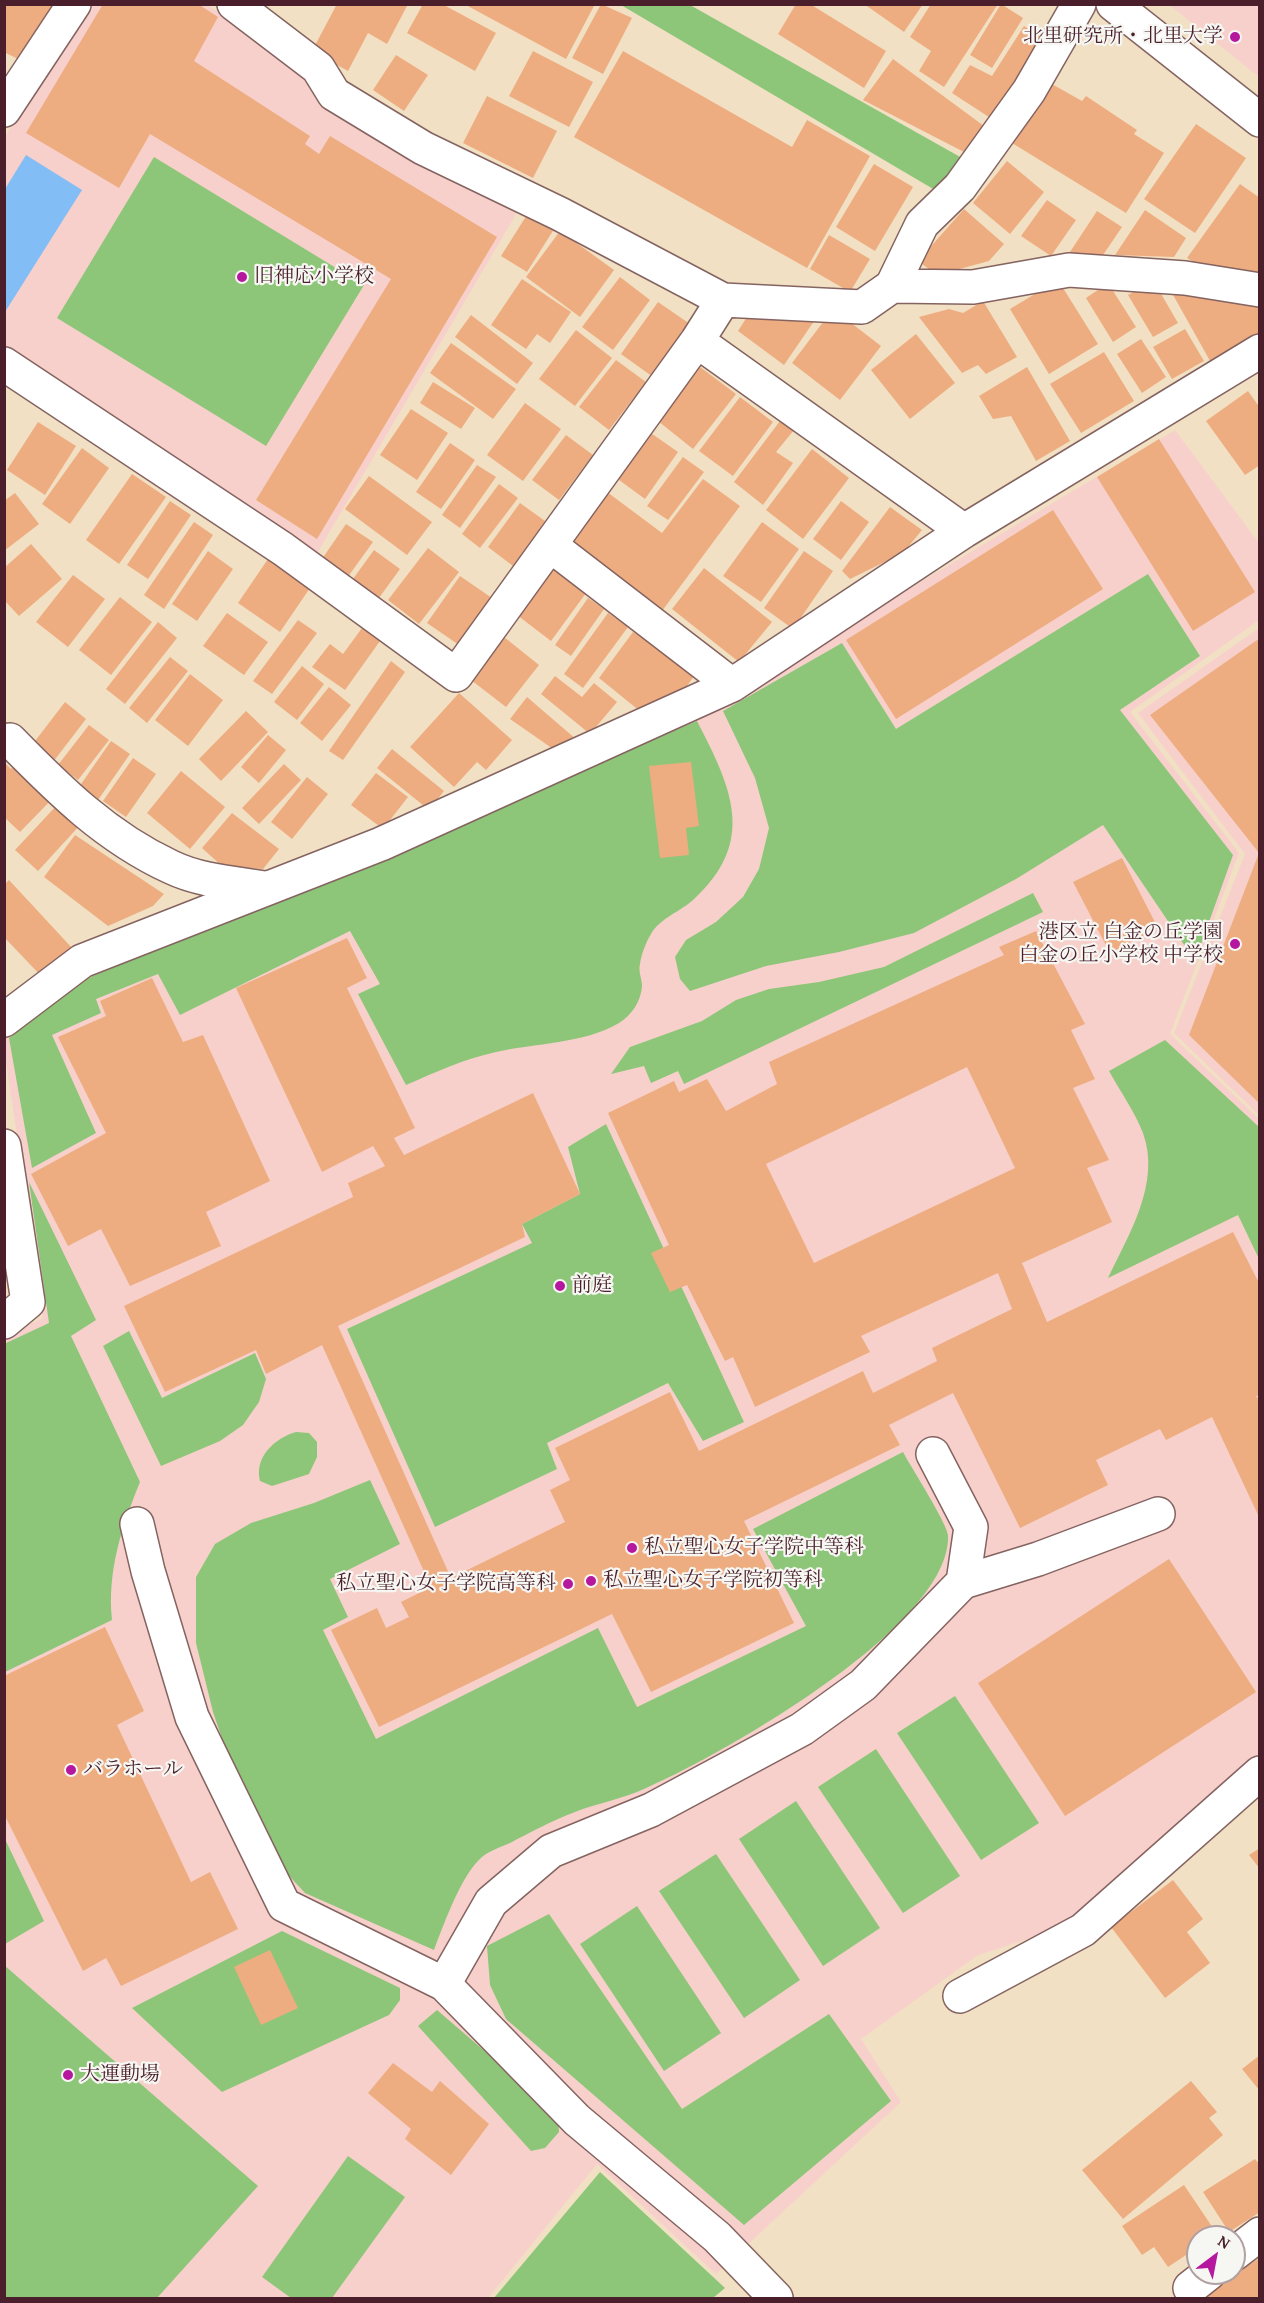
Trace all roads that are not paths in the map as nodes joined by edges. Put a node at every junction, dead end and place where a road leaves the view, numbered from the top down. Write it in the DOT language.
graph roads {
  1 [pos="74,4"];
  2 [pos="234,4"];
  3 [pos="1078,4"];
  4 [pos="1113,4"];
  5 [pos="4,110"];
  6 [pos="1260,120"];
  7 [pos="892,286"];
  8 [pos="1260,290"];
  9 [pos="723,300"];
  10 [pos="697,341"];
  11 [pos="1260,351"];
  12 [pos="4,364"];
  13 [pos="964,531"];
  14 [pos="550,545"];
  15 [pos="732,685"];
  16 [pos="10,740"];
  17 [pos="267,888"];
  18 [pos="4,1020"];
  19 [pos="4,1146"];
  20 [pos="4,1322"];
  21 [pos="933,1454"];
  22 [pos="1158,1514"];
  23 [pos="137,1524"];
  24 [pos="963,1582"];
  25 [pos="1260,1773"];
  26 [pos="444,1984"];
  27 [pos="960,1996"];
  28 [pos="1260,2234"];
  29 [pos="1246,2245"];
  30 [pos="776,2298"];
  1 -- 5 [label="street"];
  2 -- 9 [label="street"];
  3 -- 7 [label="street"];
  4 -- 6 [label="street"];
  7 -- 8 [label="street"];
  7 -- 9 [label="street"];
  9 -- 10 [label="street"];
  10 -- 13 [label="street"];
  10 -- 14 [label="street"];
  11 -- 13 [label="street"];
  12 -- 14 [label="street"];
  13 -- 15 [label="street"];
  14 -- 15 [label="street"];
  15 -- 17 [label="street"];
  16 -- 17 [label="street"];
  17 -- 18 [label="street"];
  19 -- 20 [label="street"];
  21 -- 24 [label="street"];
  22 -- 24 [label="street"];
  23 -- 26 [label="street"];
  24 -- 26 [label="street"];
  25 -- 27 [label="street"];
  26 -- 30 [label="street"];
  28 -- 29 [label="street"];
}
